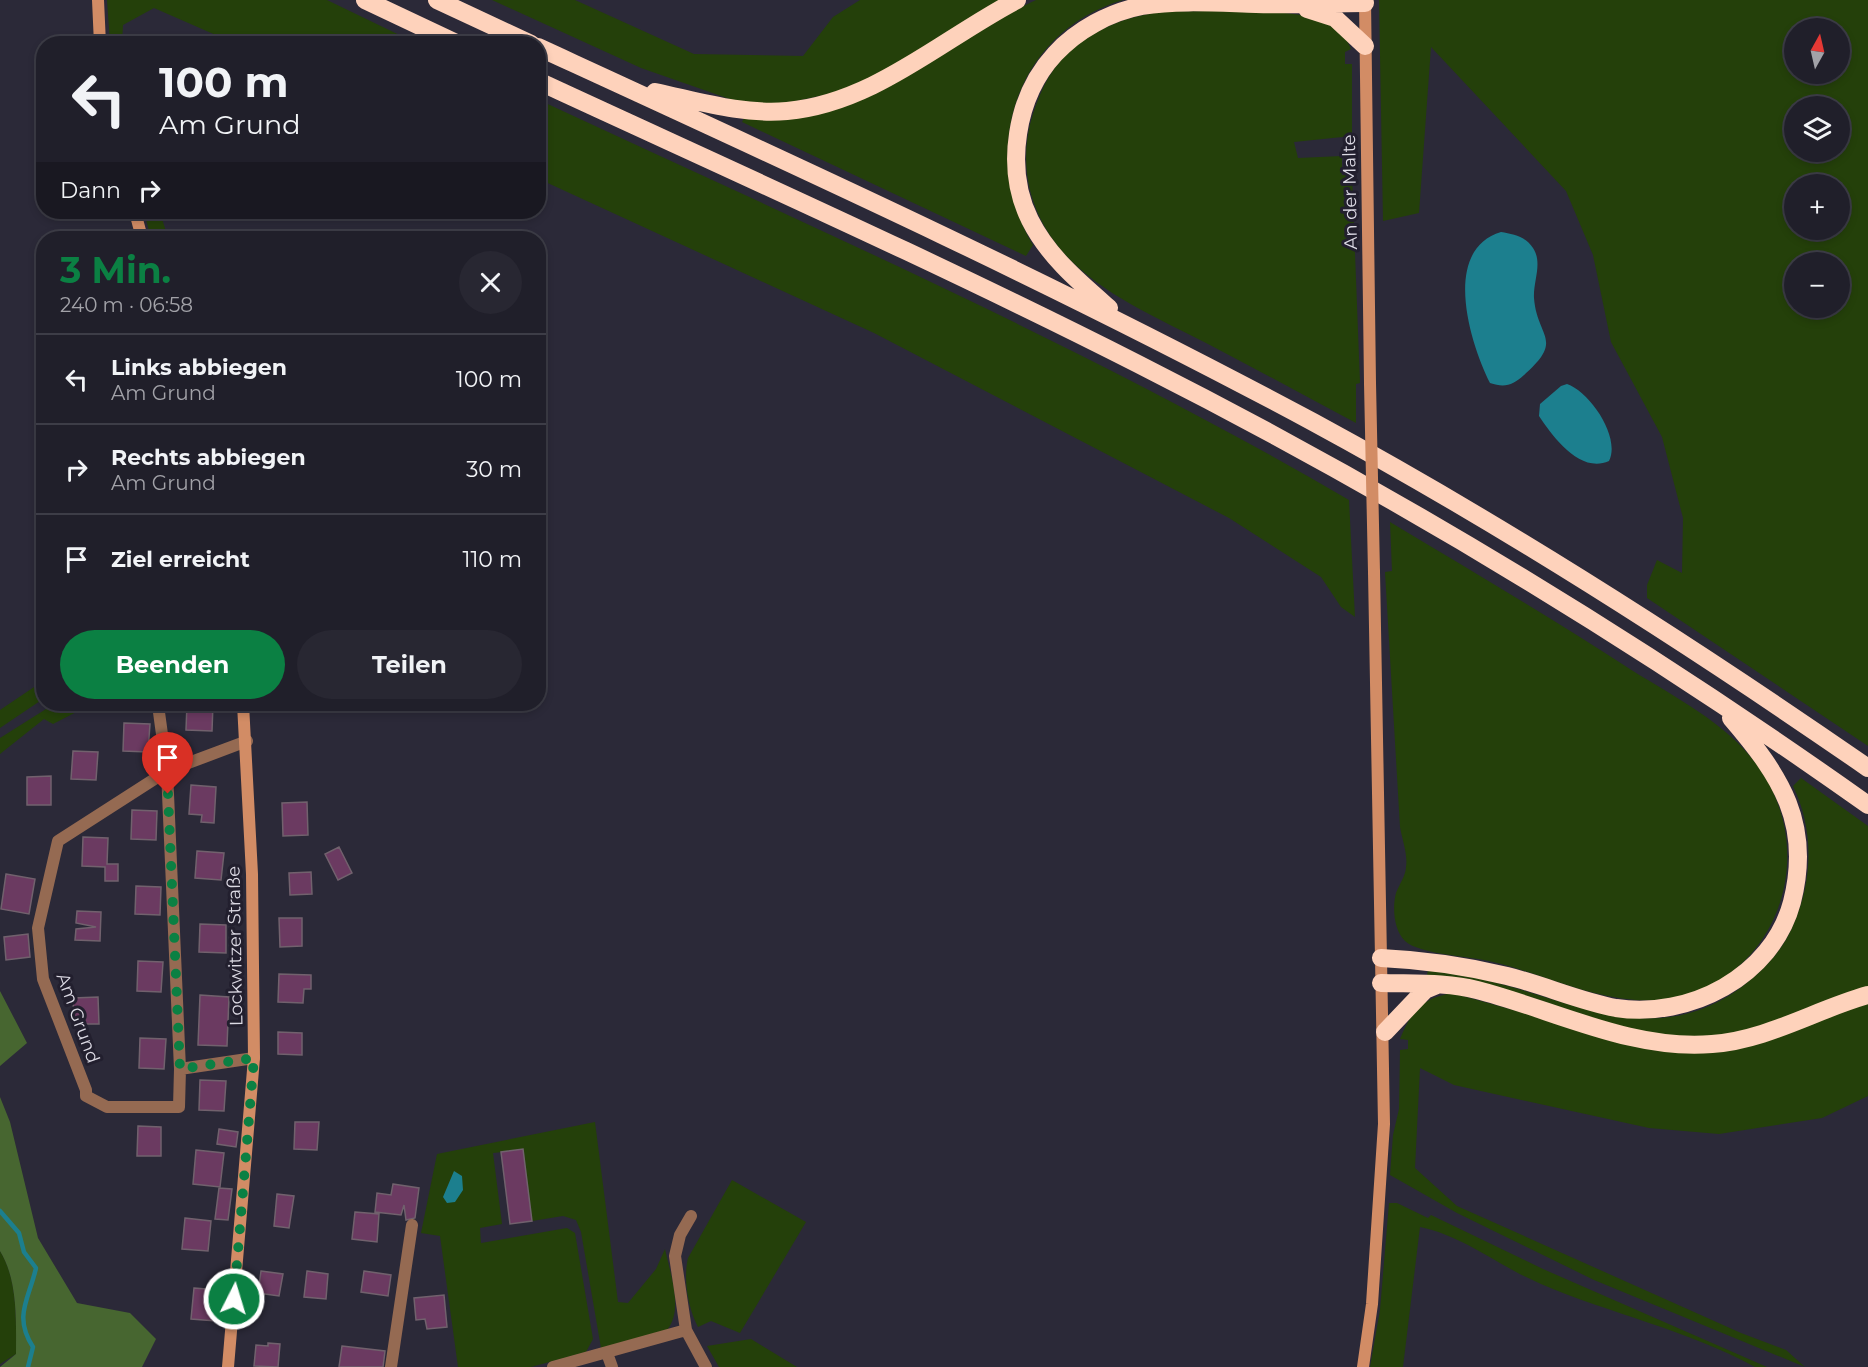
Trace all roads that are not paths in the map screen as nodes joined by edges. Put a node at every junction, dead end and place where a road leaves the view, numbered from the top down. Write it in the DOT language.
graph roads {
  1 [pos="98,0"];
  2 [pos="365,0"];
  3 [pos="436,0"];
  4 [pos="1017,0"];
  5 [pos="1365,1"];
  6 [pos="1284,5"];
  7 [pos="100,36"];
  8 [pos="441,36"];
  9 [pos="514,36"];
  10 [pos="1365,46"];
  11 [pos="546,51"];
  12 [pos="546,85"];
  13 [pos="623,86"];
  14 [pos="1133,328"];
  15 [pos="1716,701"];
  16 [pos="159,711"];
  17 [pos="244,711"];
  18 [pos="247,741"];
  19 [pos="1868,768"];
  20 [pos="167,771"];
  21 [pos="1868,805"];
  22 [pos="1381,958"];
  23 [pos="1381,983"];
  24 [pos="1437,984"];
  25 [pos="1868,995"];
  26 [pos="1385,1032"];
  27 [pos="254,1058"];
  28 [pos="180,1069"];
  29 [pos="691,1216"];
  30 [pos="412,1225"];
  31 [pos="686,1330"];
  32 [pos="607,1353"];
  33 [pos="228,1367"];
  34 [pos="391,1367"];
  35 [pos="553,1367"];
  36 [pos="612,1367"];
  37 [pos="706,1367"];
  38 [pos="1363,1367"];
  1 -- 7 [label="main road"];
  2 -- 8 [label="highway"];
  3 -- 9 [label="highway"];
  4 -- 13 [label="highway"];
  5 -- 6 [label="highway"];
  5 -- 10 [label="main road, An der Malte"];
  6 -- 10 [label="highway"];
  6 -- 14 [label="highway"];
  10 -- 22 [label="main road, An der Malte, bridge"];
  11 -- 13 [label="highway"];
  12 -- 15 [label="highway"];
  13 -- 14 [label="highway"];
  14 -- 19 [label="highway"];
  15 -- 21 [label="highway"];
  15 -- 22 [label="highway"];
  16 -- 20 [label="street, Am Grund"];
  17 -- 18 [label="main road, Lockwitzer Straße"];
  18 -- 20 [label="street, Am Grund"];
  18 -- 27 [label="main road, Lockwitzer Straße"];
  20 -- 28 [label="street, Am Grund"];
  20 -- 28 [label="street, Am Grund"];
  22 -- 23 [label="main road, An der Malte"];
  23 -- 24 [label="highway"];
  23 -- 26 [label="main road, An der Malte"];
  24 -- 25 [label="highway"];
  24 -- 26 [label="highway"];
  26 -- 38 [label="main road, An der Malte"];
  27 -- 28 [label="street"];
  27 -- 33 [label="main road, Lockwitzer Straße"];
  29 -- 31 [label="street"];
  30 -- 34 [label="street"];
  31 -- 32 [label="street"];
  31 -- 37 [label="street"];
  32 -- 35 [label="street"];
  32 -- 36 [label="street"];
}
